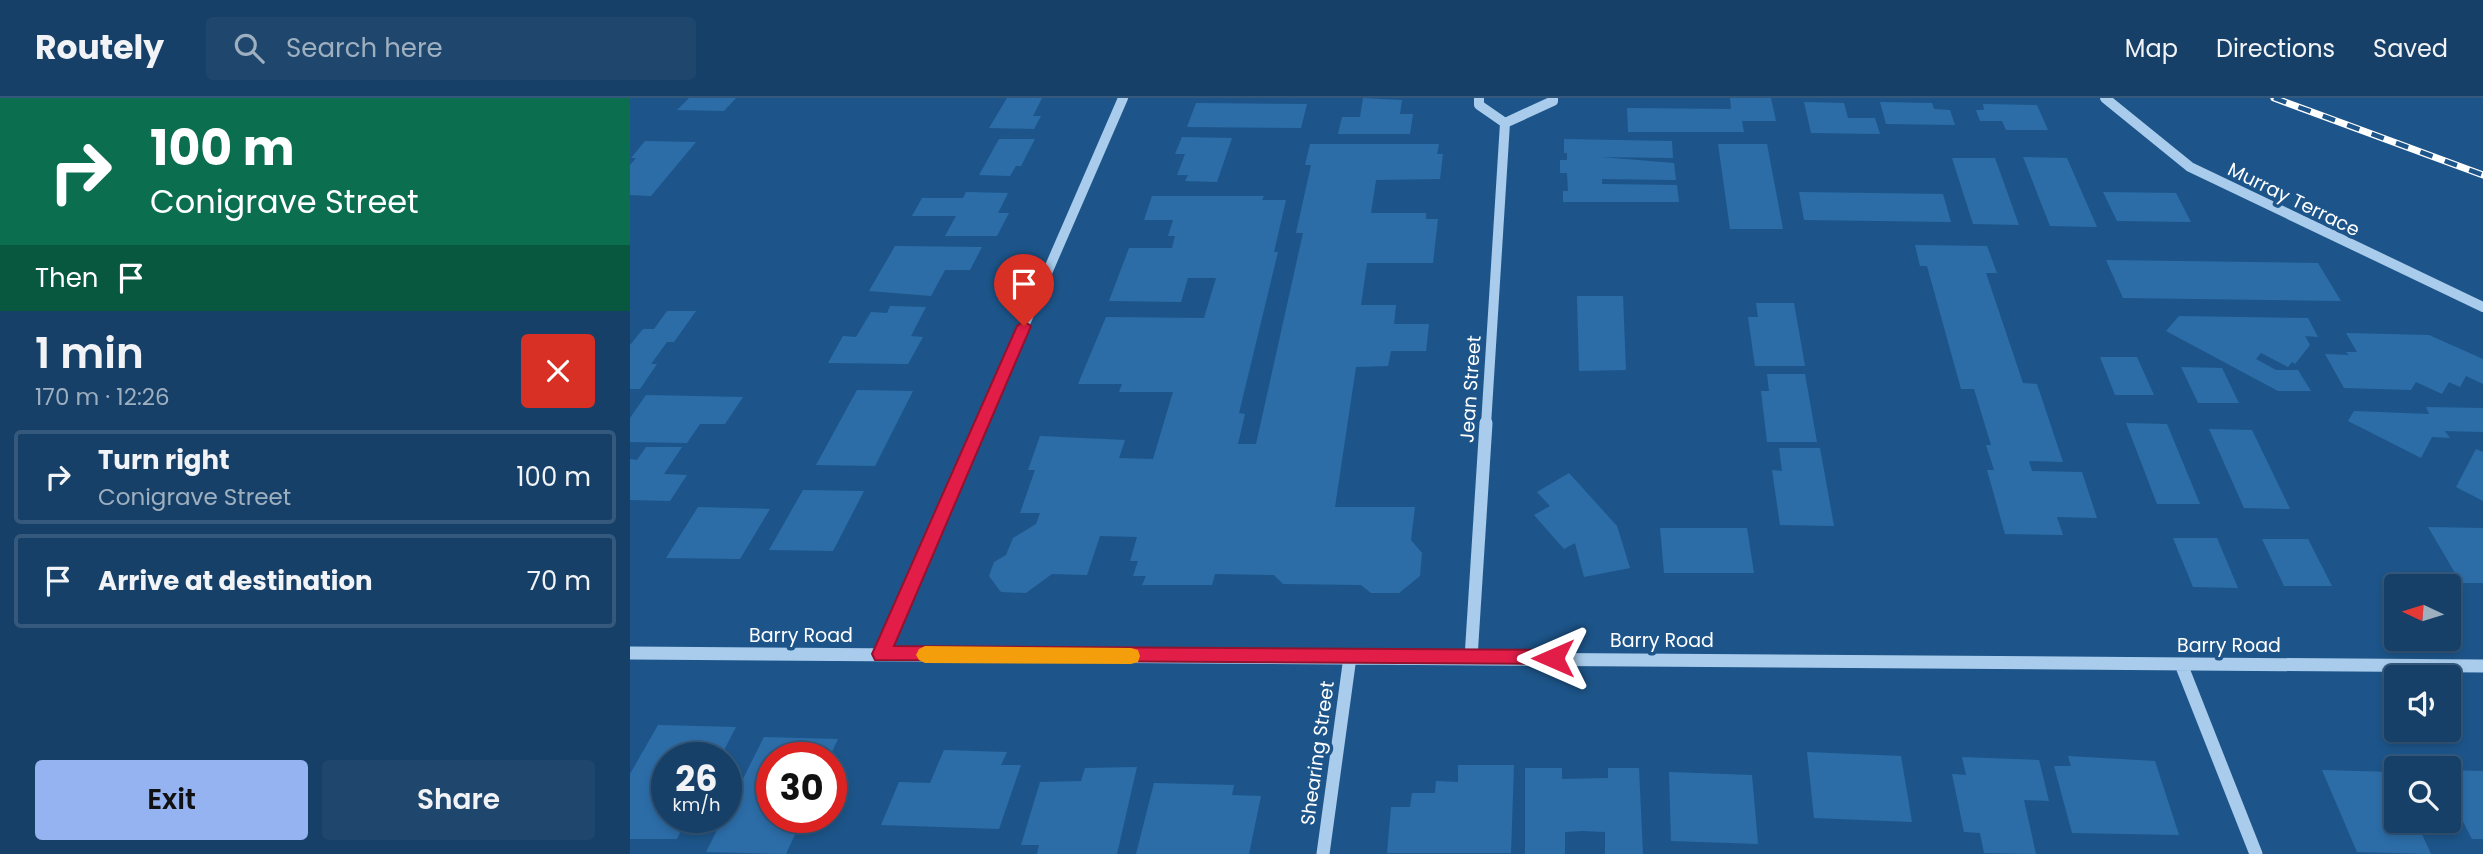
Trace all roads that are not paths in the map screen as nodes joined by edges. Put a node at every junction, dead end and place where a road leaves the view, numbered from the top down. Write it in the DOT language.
graph roads {
  1 [pos="1123,98"];
  2 [pos="1479,98"];
  3 [pos="1553,98"];
  4 [pos="2105,98"];
  5 [pos="1505,123"];
  6 [pos="2483,307"];
  7 [pos="630,653"];
  8 [pos="881,654"];
  9 [pos="1350,657"];
  10 [pos="1471,658"];
  11 [pos="2181,664"];
  12 [pos="2483,666"];
  13 [pos="1323,854"];
  14 [pos="2256,854"];
  1 -- 8 [label="street"];
  2 -- 5 [label="street"];
  3 -- 5 [label="street"];
  4 -- 6 [label="street, Murray Terrace"];
  5 -- 10 [label="street, Jean Street"];
  7 -- 8 [label="street, Barry Road"];
  8 -- 9 [label="street, Barry Road"];
  9 -- 10 [label="street, Barry Road"];
  9 -- 13 [label="street, Shearing Street"];
  10 -- 11 [label="street, Barry Road"];
  11 -- 12 [label="street, Barry Road"];
  11 -- 14 [label="street"];
}
